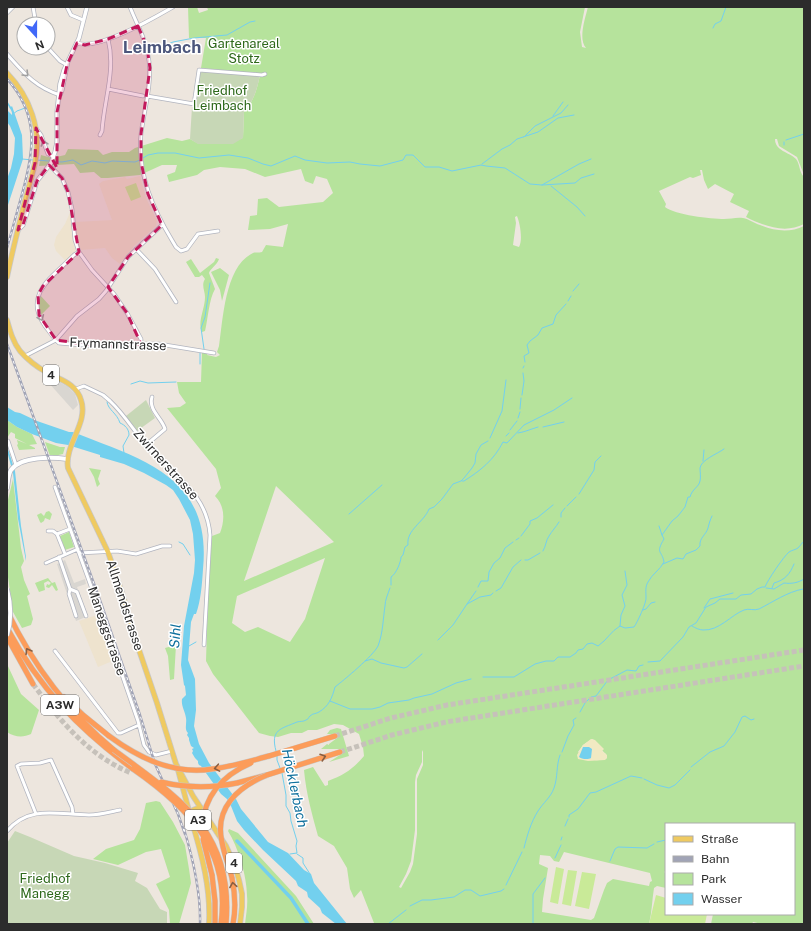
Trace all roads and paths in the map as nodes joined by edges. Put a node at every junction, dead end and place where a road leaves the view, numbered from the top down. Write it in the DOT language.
graph roads {
  1 [pos="14,7"];
  2 [pos="67,7"];
  3 [pos="87,7"];
  4 [pos="130,7"];
  5 [pos="174,7"];
  6 [pos="7,13"];
  7 [pos="83,20"];
  8 [pos="138,26"];
  9 [pos="108,39"];
  10 [pos="77,43"];
  11 [pos="7,54"];
  12 [pos="55,56"];
  13 [pos="66,65"];
  14 [pos="7,73"];
  15 [pos="265,74"];
  16 [pos="108,89"];
  17 [pos="60,95"];
  18 [pos="143,96"];
  19 [pos="147,96"];
  20 [pos="36,128"];
  21 [pos="100,135"];
  22 [pos="52,161"];
  23 [pos="162,225"];
  24 [pos="18,230"];
  25 [pos="218,231"];
  26 [pos="136,249"];
  27 [pos="79,252"];
  28 [pos="7,277"];
  29 [pos="108,287"];
  30 [pos="176,302"];
  31 [pos="7,320"];
  32 [pos="56,340"];
  33 [pos="141,344"];
  34 [pos="214,353"];
  35 [pos="26,356"];
  36 [pos="76,389"];
  37 [pos="152,397"];
  38 [pos="8,441"];
  39 [pos="146,445"];
  40 [pos="67,459"];
  41 [pos="14,467"];
  42 [pos="55,487"];
  43 [pos="7,488"];
  44 [pos="70,529"];
  45 [pos="48,532"];
  46 [pos="57,534"];
  47 [pos="170,546"];
  48 [pos="78,549"];
  49 [pos="108,552"];
  50 [pos="65,554"];
  51 [pos="79,554"];
  52 [pos="58,557"];
  53 [pos="46,563"];
  54 [pos="7,589"];
  55 [pos="70,589"];
  56 [pos="7,611"];
  57 [pos="76,616"];
  58 [pos="86,616"];
  59 [pos="7,628"];
  60 [pos="7,636"];
  61 [pos="204,645"];
  62 [pos="55,651"];
  63 [pos="45,675"];
  64 [pos="33,684"];
  65 [pos="139,725"];
  66 [pos="335,736"];
  67 [pos="95,737"];
  68 [pos="172,751"];
  69 [pos="340,752"];
  70 [pos="269,756"];
  71 [pos="176,764"];
  72 [pos="131,773"];
  73 [pos="267,775"];
  74 [pos="120,810"];
  75 [pos="203,811"];
  76 [pos="36,814"];
  77 [pos="73,814"];
  78 [pos="190,814"];
  79 [pos="7,831"];
  80 [pos="209,924"];
  81 [pos="215,924"];
  82 [pos="221,924"];
  83 [pos="226,924"];
  84 [pos="233,924"];
  85 [pos="240,924"];
  1 -- 6 [label="street"];
  2 -- 7 [label="street"];
  3 -- 7 [label="street"];
  4 -- 8 [label="street"];
  5 -- 8 [label="street"];
  7 -- 10 [label="street"];
  8 -- 9 [label="street"];
  8 -- 19 [label="street"];
  9 -- 10 [label="street"];
  9 -- 16 [label="street"];
  10 -- 13 [label="street"];
  11 -- 17 [label="street, one-way"];
  12 -- 13 [label="street"];
  13 -- 17 [label="street"];
  14 -- 20 [label="main road"];
  15 -- 19 [label="street"];
  16 -- 18 [label="street"];
  16 -- 21 [label="street"];
  17 -- 22 [label="street"];
  19 -- 23 [label="street"];
  22 -- 20 [label="street, one-way"];
  20 -- 24 [label="main road"];
  22 -- 24 [label="street"];
  22 -- 27 [label="street"];
  23 -- 25 [label="street"];
  23 -- 26 [label="street"];
  24 -- 28 [label="main road"];
  26 -- 29 [label="street"];
  26 -- 30 [label="street"];
  27 -- 29 [label="street"];
  27 -- 32 [label="street, one-way"];
  29 -- 32 [label="street"];
  29 -- 33 [label="street"];
  31 -- 35 [label="main road, 4"];
  32 -- 33 [label="street, Frymannstrasse"];
  32 -- 35 [label="street, Frymannstrasse"];
  33 -- 34 [label="street, Frymannstrasse"];
  35 -- 36 [label="main road, 4"];
  36 -- 39 [label="street, Zwirnerstrasse"];
  36 -- 40 [label="main road, 4"];
  37 -- 39 [label="street"];
  38 -- 41 [label="street"];
  39 -- 61 [label="street, Zwirnerstrasse"];
  40 -- 41 [label="main road"];
  40 -- 49 [label="main road, Allmendstrasse / 4"];
  41 -- 43 [label="main road"];
  42 -- 44 [label="street, Maneggstrasse"];
  44 -- 46 [label="street"];
  44 -- 48 [label="street, Maneggstrasse"];
  45 -- 46 [label="street"];
  46 -- 50 [label="street"];
  47 -- 49 [label="street"];
  48 -- 50 [label="street"];
  48 -- 51 [label="street, Maneggstrasse"];
  49 -- 51 [label="street"];
  49 -- 68 [label="main road, Allmendstrasse / 4"];
  50 -- 52 [label="street"];
  51 -- 65 [label="street, Maneggstrasse"];
  52 -- 53 [label="street"];
  52 -- 55 [label="street"];
  54 -- 60 [label="main road, bridge"];
  55 -- 57 [label="street"];
  55 -- 58 [label="street"];
  63 -- 56 [label="highway, A3, one-way"];
  59 -- 67 [label="highway, A3W"];
  60 -- 64 [label="highway"];
  62 -- 65 [label="street"];
  63 -- 67 [label="highway, A3"];
  70 -- 63 [label="highway, A3, one-way, bridge"];
  65 -- 68 [label="street, Maneggstrasse"];
  66 -- 70 [label="highway, A3"];
  67 -- 82 [label="highway, A3W, bridge"];
  67 -- 83 [label="highway, A3, bridge"];
  68 -- 71 [label="main road, Allmendstrasse / 4"];
  73 -- 69 [label="highway, A3, one-way"];
  70 -- 81 [label="highway, bridge"];
  71 -- 75 [label="main road, Allmendstrasse / 4"];
  71 -- 78 [label="main road, Allmendstrasse / 4"];
  72 -- 73 [label="highway, A3, bridge"];
  84 -- 73 [label="highway, A3, one-way, bridge"];
  74 -- 77 [label="street"];
  75 -- 78 [label="main road"];
  75 -- 85 [label="main road, Allmendstrasse / 4"];
  76 -- 77 [label="street"];
  76 -- 77 [label="street"];
  76 -- 79 [label="street"];
  78 -- 80 [label="main road, Allmendstrasse / 4"];
}
